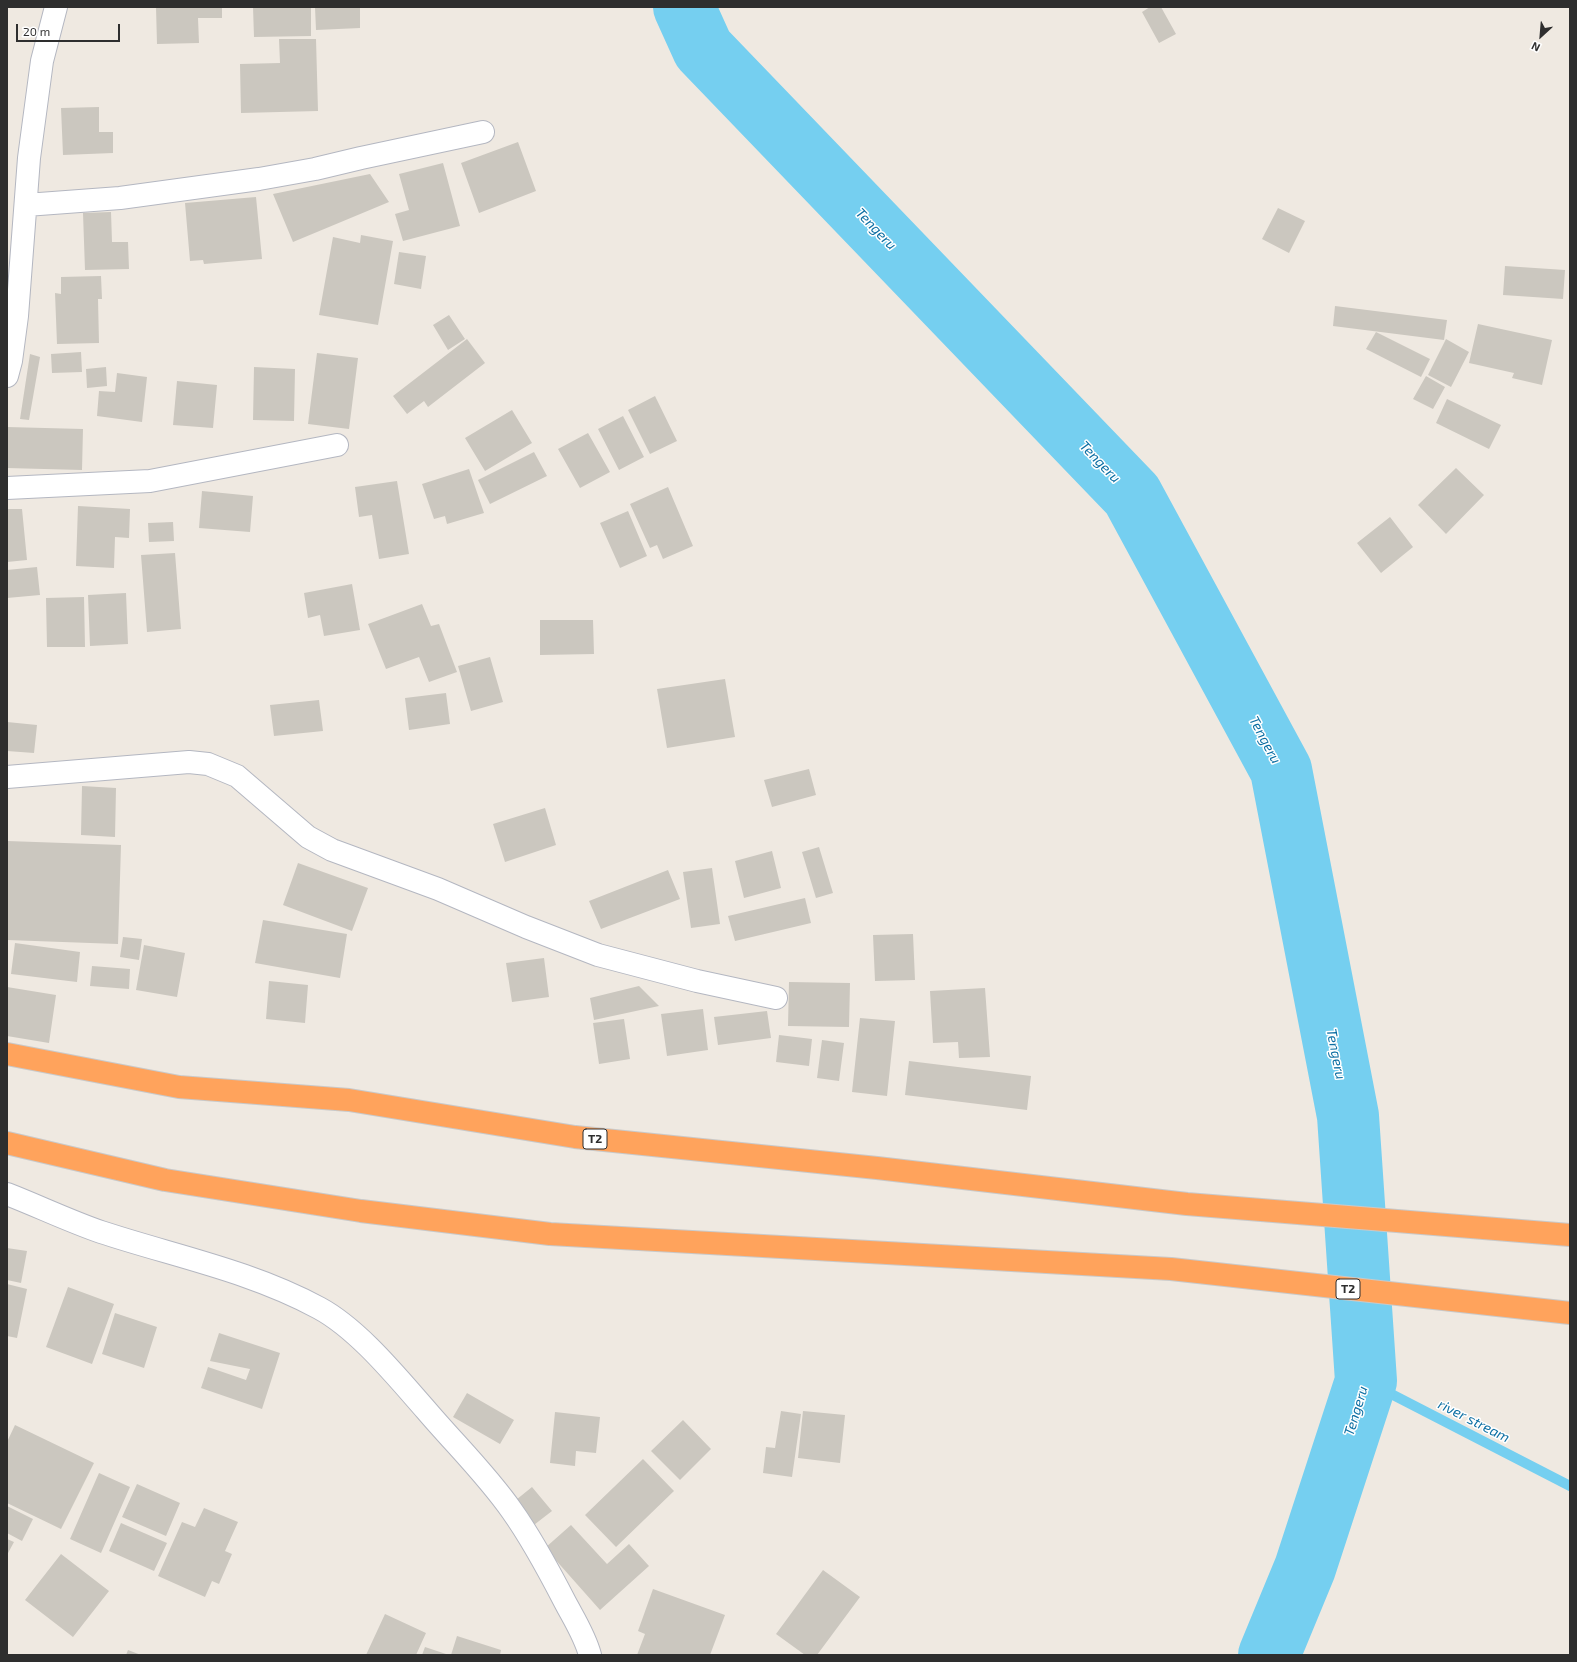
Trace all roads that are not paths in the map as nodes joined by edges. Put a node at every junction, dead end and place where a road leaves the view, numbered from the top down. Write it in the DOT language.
graph roads {
  1 [pos="56,7"];
  2 [pos="483,132"];
  3 [pos="26,205"];
  4 [pos="7,376"];
  5 [pos="337,445"];
  6 [pos="7,488"];
  7 [pos="7,777"];
  8 [pos="776,998"];
  9 [pos="7,1054"];
  10 [pos="7,1143"];
  11 [pos="7,1194"];
  12 [pos="1570,1235"];
  13 [pos="1570,1313"];
  14 [pos="590,1655"];
  1 -- 3 [label="street"];
  2 -- 3 [label="street"];
  3 -- 4 [label="street"];
  5 -- 6 [label="street"];
  7 -- 8 [label="street"];
  9 -- 12 [label="highway, T2"];
  10 -- 13 [label="highway, T2"];
  11 -- 14 [label="street"];
}
